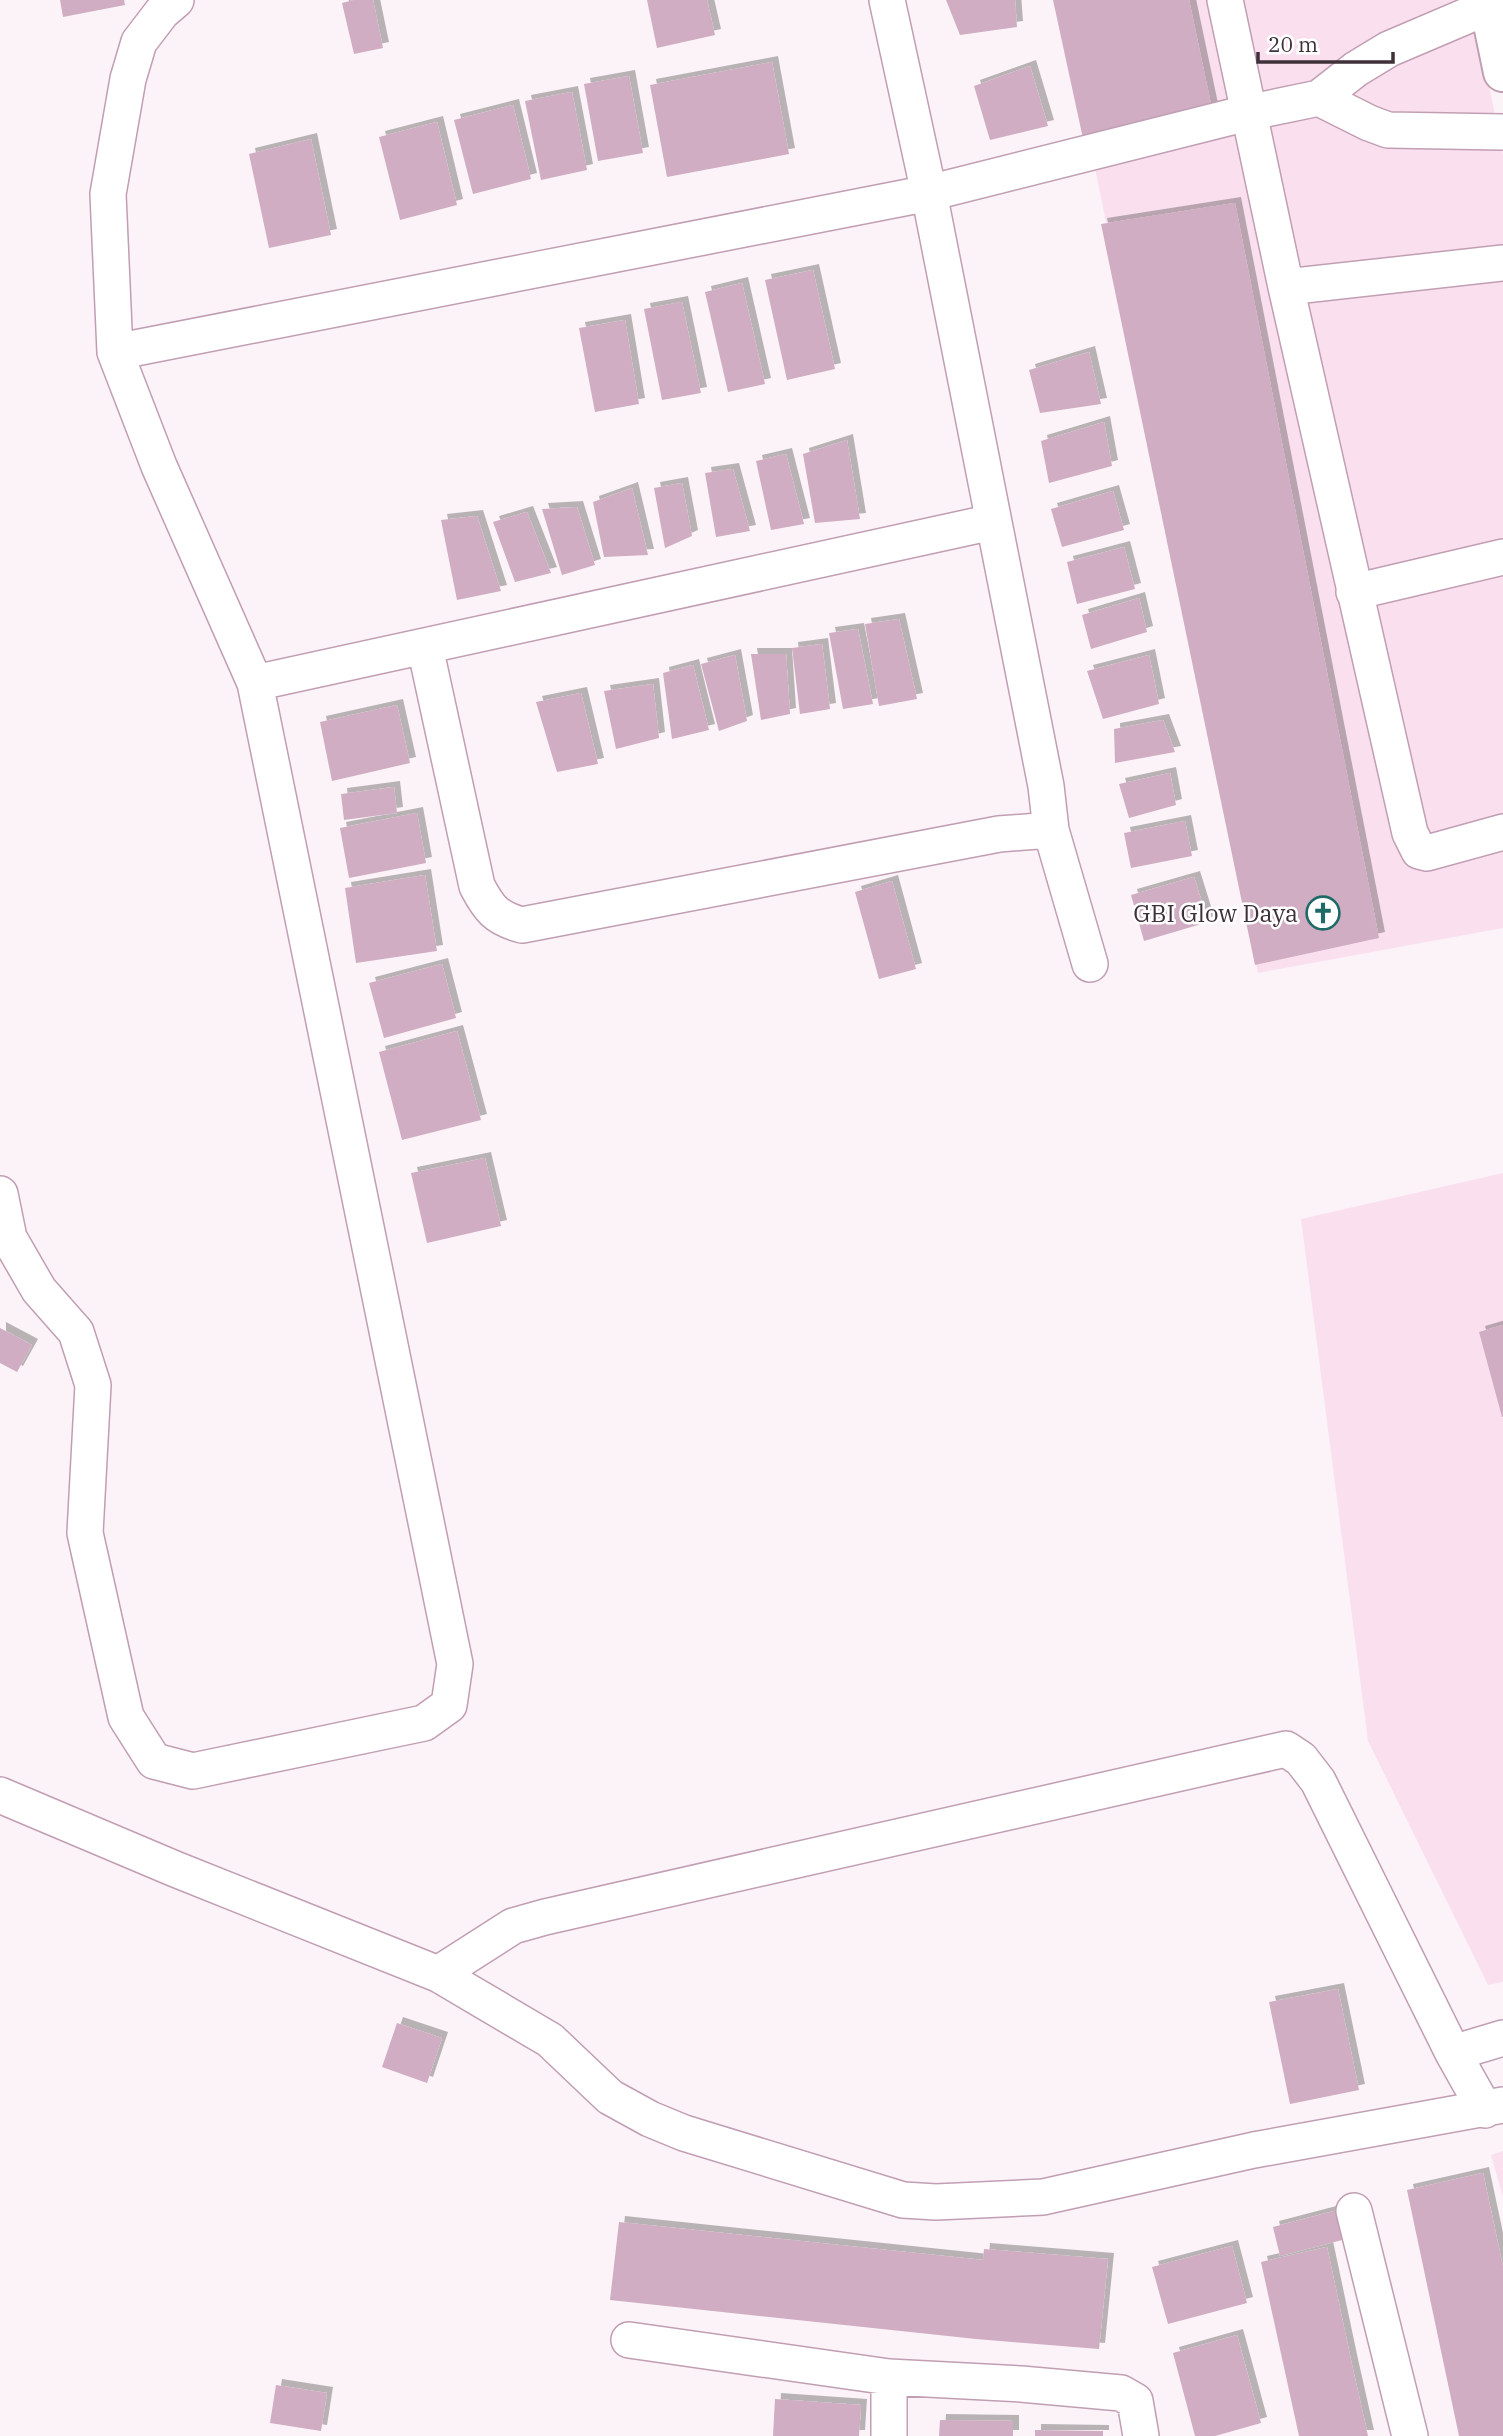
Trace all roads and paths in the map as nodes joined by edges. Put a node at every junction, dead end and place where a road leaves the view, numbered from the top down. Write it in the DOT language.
graph roads {
  1 [pos="176,0"];
  2 [pos="887,0"];
  3 [pos="1225,0"];
  4 [pos="1489,3"];
  5 [pos="1503,72"];
  6 [pos="1319,99"];
  7 [pos="1247,113"];
  8 [pos="1503,132"];
  9 [pos="929,193"];
  10 [pos="1503,263"];
  11 [pos="1286,287"];
  12 [pos="115,352"];
  13 [pos="993,522"];
  14 [pos="1503,557"];
  15 [pos="1354,592"];
  16 [pos="425,647"];
  17 [pos="255,683"];
  18 [pos="1051,830"];
  19 [pos="1503,832"];
  20 [pos="1090,964"];
  21 [pos="0,1194"];
  22 [pos="0,1795"];
  23 [pos="438,1974"];
  24 [pos="1503,2038"];
  25 [pos="1453,2053"];
  26 [pos="1494,2108"];
  27 [pos="1354,2211"];
  28 [pos="629,2340"];
  29 [pos="889,2377"];
  30 [pos="889,2436"];
  31 [pos="1141,2436"];
  32 [pos="1410,2436"];
  1 -- 12 [label="street"];
  2 -- 9 [label="street"];
  3 -- 7 [label="street"];
  4 -- 5 [label="highway"];
  4 -- 6 [label="street"];
  6 -- 7 [label="street"];
  6 -- 8 [label="street"];
  7 -- 9 [label="street"];
  7 -- 11 [label="street"];
  9 -- 12 [label="street"];
  9 -- 13 [label="street"];
  10 -- 11 [label="street"];
  11 -- 15 [label="street"];
  12 -- 17 [label="street"];
  13 -- 16 [label="street"];
  13 -- 18 [label="street"];
  14 -- 15 [label="street"];
  15 -- 19 [label="street"];
  16 -- 17 [label="street"];
  16 -- 18 [label="street"];
  17 -- 21 [label="street"];
  18 -- 20 [label="street"];
  22 -- 23 [label="street"];
  23 -- 25 [label="street"];
  23 -- 26 [label="street"];
  24 -- 25 [label="street"];
  25 -- 26 [label="street"];
  27 -- 32 [label="street"];
  28 -- 29 [label="street"];
  29 -- 30 [label="street"];
  29 -- 31 [label="street"];
}
